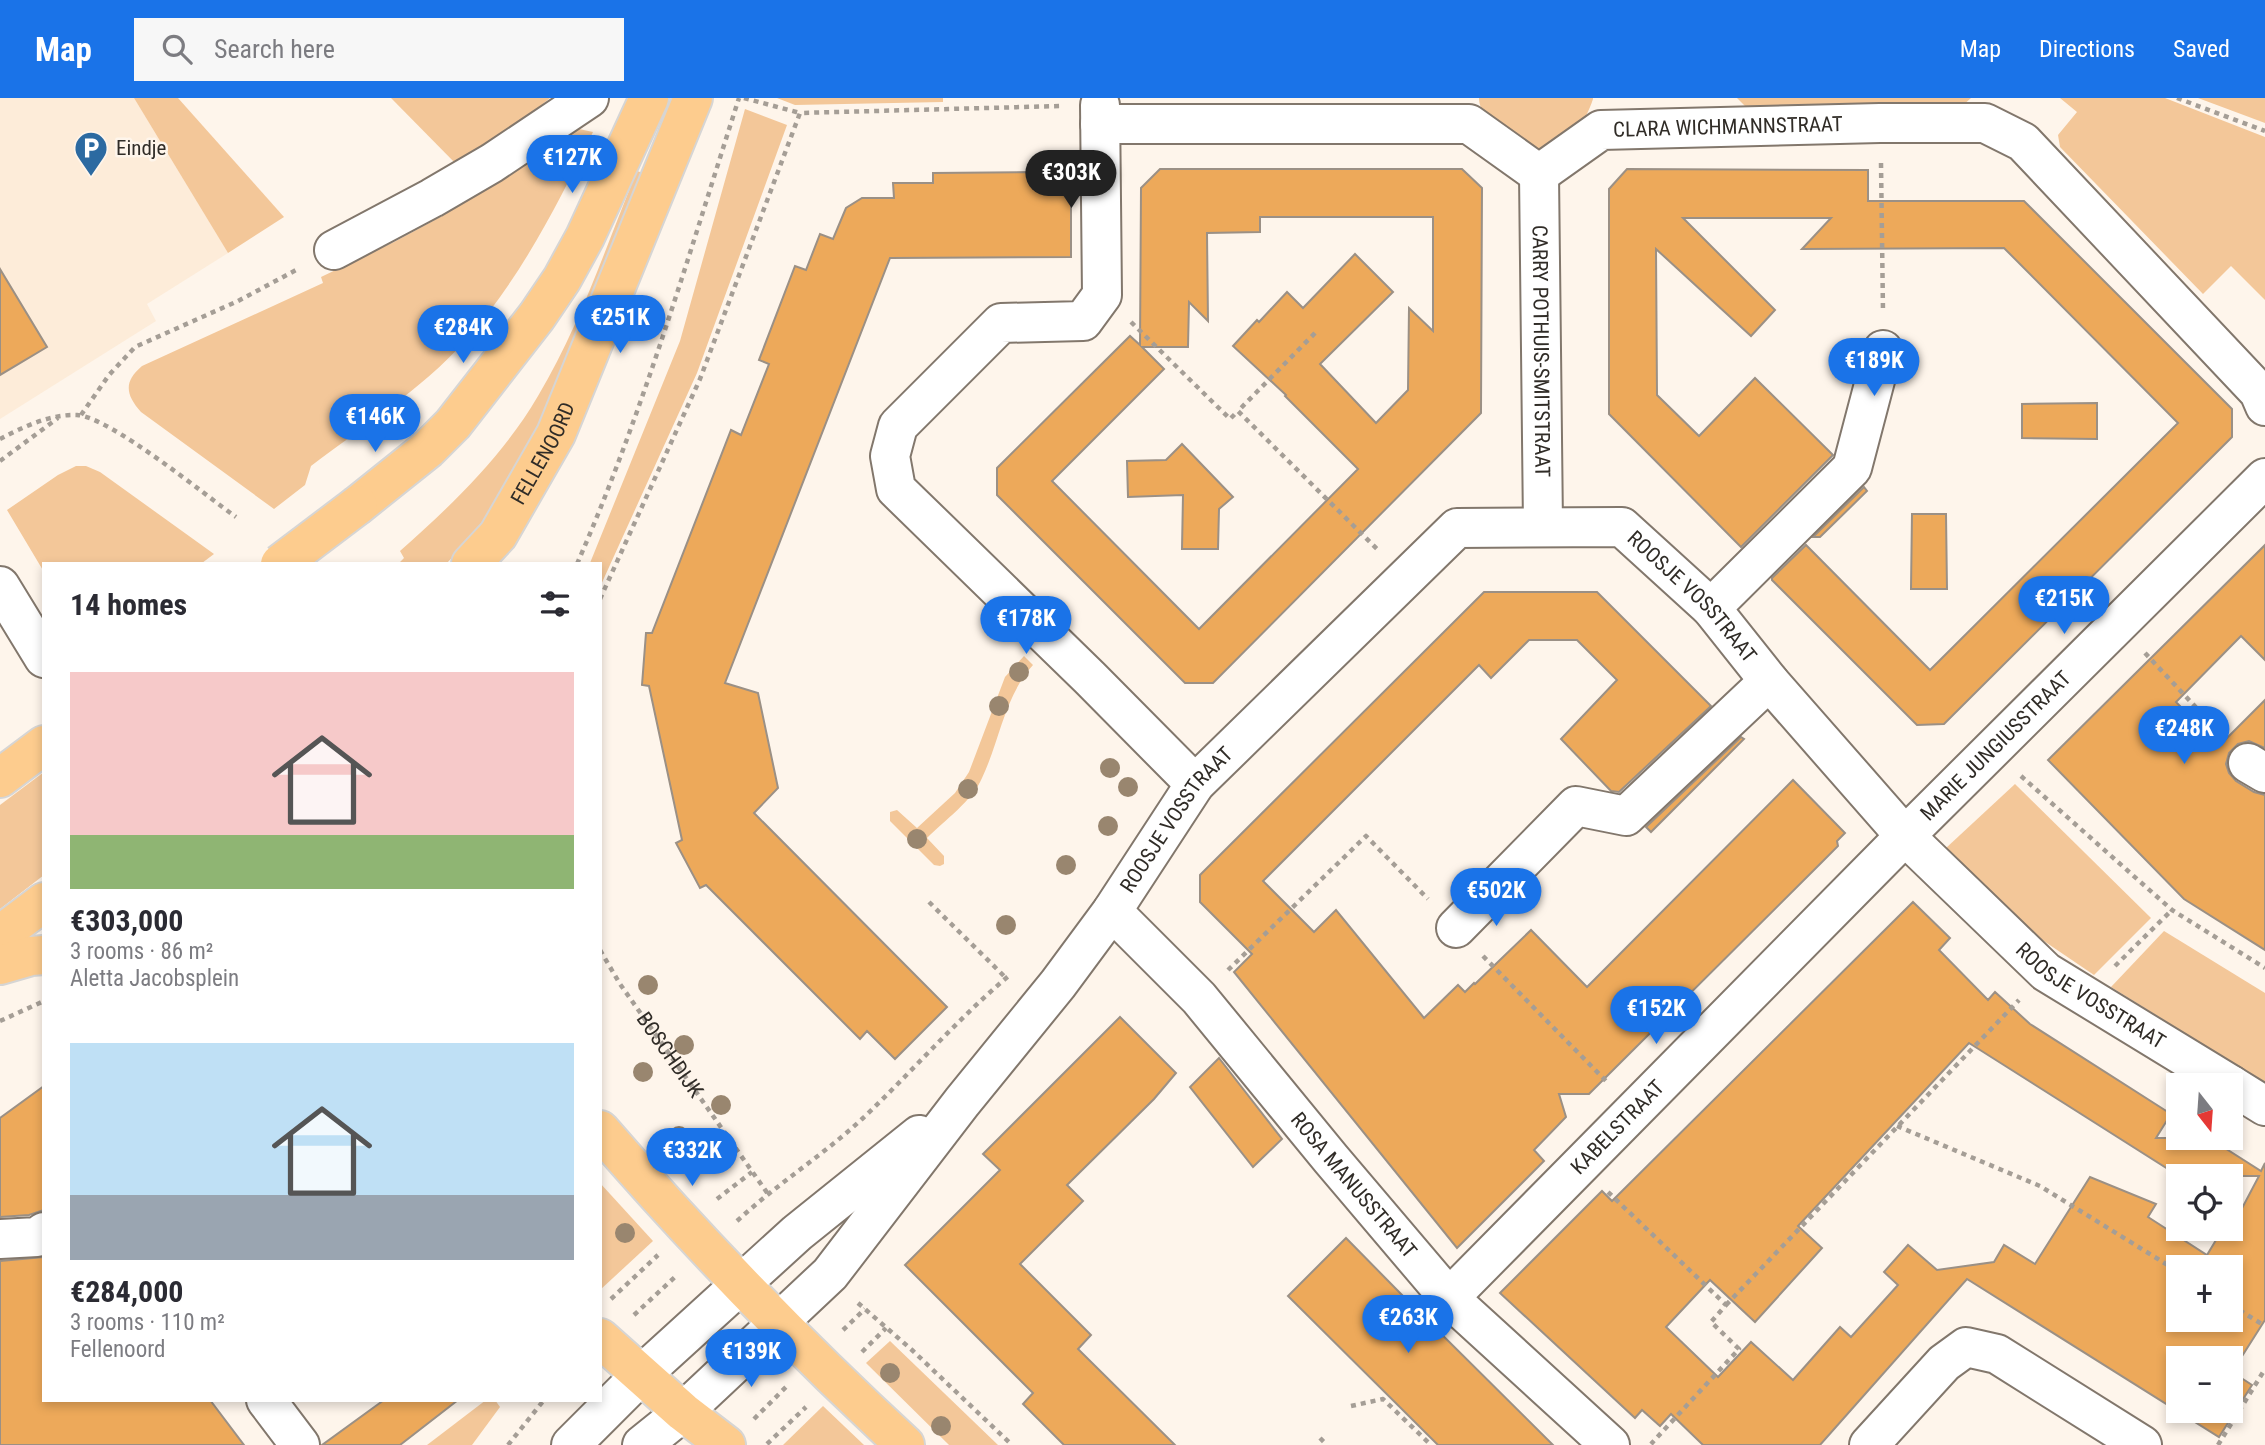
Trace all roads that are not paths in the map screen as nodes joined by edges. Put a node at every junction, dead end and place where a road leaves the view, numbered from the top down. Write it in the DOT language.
graph roads {
  1 [pos="589,98"];
  2 [pos="649,98"];
  3 [pos="693,98"];
  4 [pos="1539,174"];
  5 [pos="334,250"];
  6 [pos="1883,350"];
  7 [pos="2265,406"];
  8 [pos="2265,478"];
  9 [pos="1543,526"];
  10 [pos="283,562"];
  11 [pos="473,562"];
  12 [pos="0,586"];
  13 [pos="1711,608"];
  14 [pos="42,655"];
  15 [pos="1769,681"];
  16 [pos="42,746"];
  17 [pos="0,778"];
  18 [pos="1195,784"];
  19 [pos="1905,836"];
  20 [pos="42,904"];
  21 [pos="1112,911"];
  22 [pos="1456,928"];
  23 [pos="0,935"];
  24 [pos="42,955"];
  25 [pos="0,965"];
  26 [pos="2211,1073"];
  27 [pos="2244,1093"];
  28 [pos="962,1102"];
  29 [pos="2265,1106"];
  30 [pos="602,1132"];
  31 [pos="42,1233"];
  32 [pos="0,1239"];
  33 [pos="741,1284"];
  34 [pos="1448,1298"];
  35 [pos="779,1322"];
  36 [pos="602,1340"];
  37 [pos="641,1375"];
  38 [pos="268,1402"];
  39 [pos="683,1412"];
  40 [pos="300,1445"];
  41 [pos="571,1445"];
  42 [pos="642,1445"];
  43 [pos="726,1445"];
  44 [pos="905,1445"];
  45 [pos="1610,1445"];
  46 [pos="1869,1445"];
  47 [pos="2142,1445"];
  1 -- 5 [label="street"];
  2 -- 10 [label="main road, bridge"];
  3 -- 11 [label="main road, FELLENOORD"];
  4 -- 7 [label="street, CLARA WICHMANNSTRAAT"];
  4 -- 9 [label="street, CARRY POTHUIS-SMITSTRAAT"];
  4 -- 18 [label="street"];
  6 -- 13 [label="street"];
  8 -- 19 [label="street, MARIE JUNGIUSSTRAAT"];
  9 -- 13 [label="street, ROOSJE VOSSTRAAT"];
  9 -- 18 [label="street, ROOSJE VOSSTRAAT"];
  12 -- 14 [label="street"];
  13 -- 15 [label="street, ROOSJE VOSSTRAAT"];
  15 -- 19 [label="street, ROOSJE VOSSTRAAT"];
  15 -- 22 [label="street"];
  16 -- 17 [label="main road"];
  18 -- 21 [label="street, ROOSJE VOSSTRAAT"];
  19 -- 26 [label="street, ROOSJE VOSSTRAAT"];
  19 -- 34 [label="street, KABELSTRAAT"];
  20 -- 23 [label="main road"];
  21 -- 28 [label="street, ROOSJE VOSSTRAAT"];
  21 -- 34 [label="street, ROSA MANUSSTRAAT"];
  24 -- 25 [label="main road"];
  27 -- 29 [label="street, ROOSJE VOSSTRAAT"];
  28 -- 33 [label="street, ROOSJE VOSSTRAAT"];
  28 -- 35 [label="street, ROOSJE VOSSTRAAT"];
  30 -- 33 [label="main road"];
  31 -- 32 [label="street"];
  33 -- 35 [label="main road"];
  33 -- 37 [label="street"];
  34 -- 45 [label="street, ROSA MANUSSTRAAT"];
  35 -- 39 [label="street"];
  35 -- 44 [label="main road"];
  36 -- 37 [label="main road"];
  37 -- 39 [label="main road"];
  37 -- 41 [label="street"];
  38 -- 40 [label="street"];
  39 -- 42 [label="street"];
  39 -- 43 [label="main road"];
  46 -- 47 [label="street"];
}
